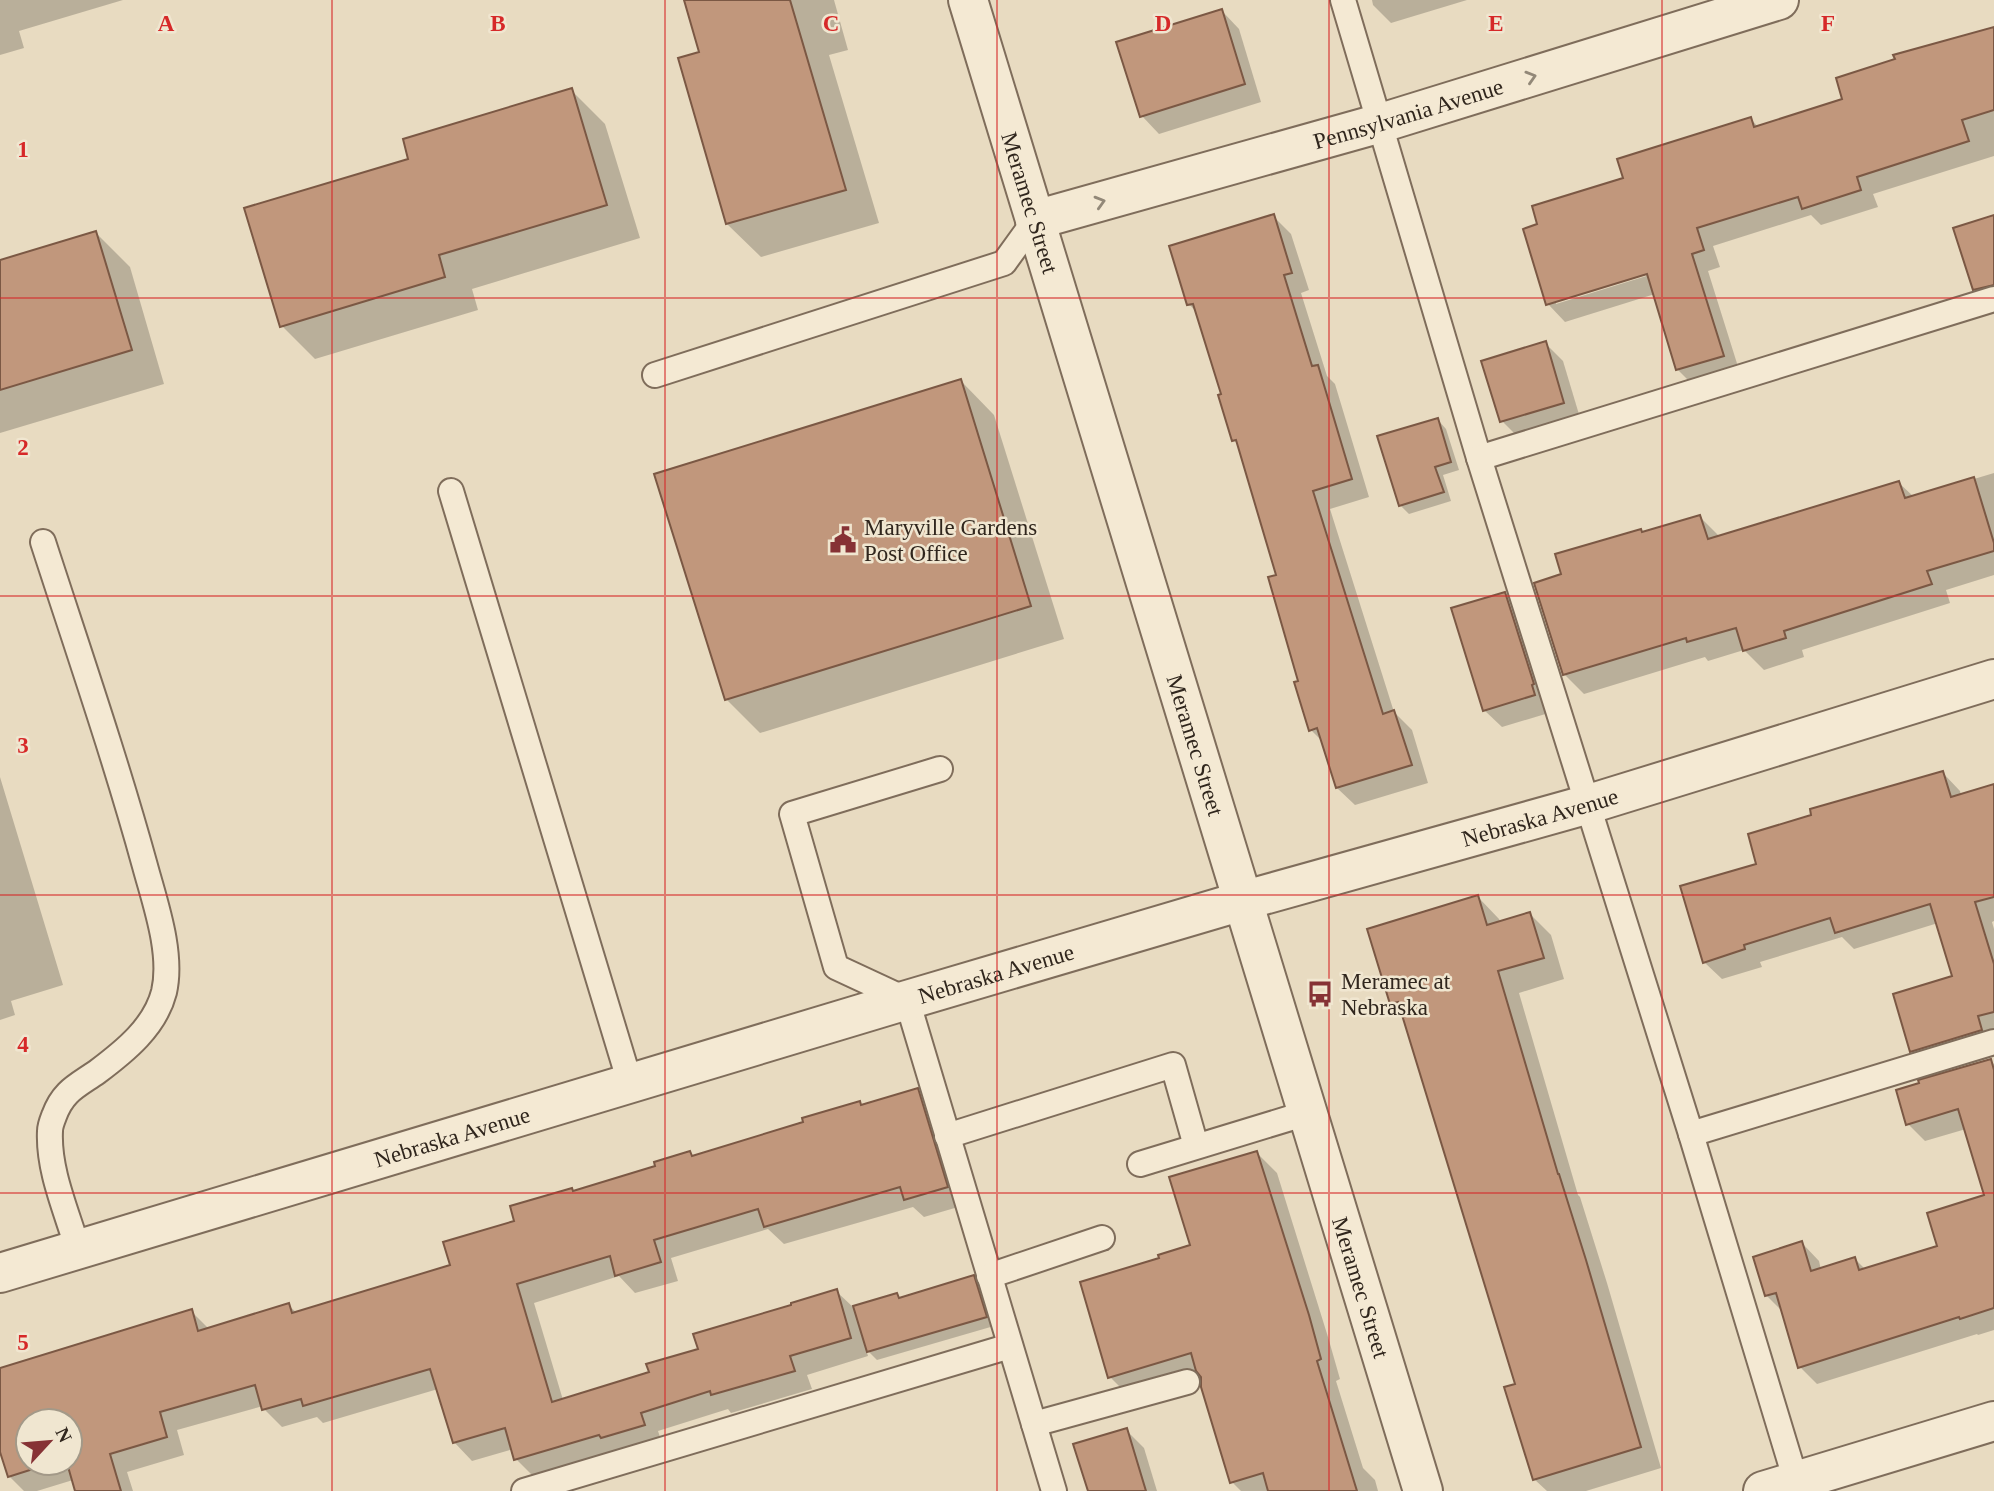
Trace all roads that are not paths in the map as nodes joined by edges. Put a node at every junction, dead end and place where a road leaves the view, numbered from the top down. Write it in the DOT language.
graph roads {
  1 [pos="968,0"];
  2 [pos="1343,0"];
  3 [pos="1779,0"];
  4 [pos="1381,123"];
  5 [pos="1035,220"];
  6 [pos="1994,299"];
  7 [pos="655,375"];
  8 [pos="1479,458"];
  9 [pos="451,491"];
  10 [pos="43,541"];
  11 [pos="1994,679"];
  12 [pos="940,769"];
  13 [pos="1588,804"];
  14 [pos="1242,901"];
  15 [pos="908,1000"];
  16 [pos="1994,1042"];
  17 [pos="630,1083"];
  18 [pos="1307,1113"];
  19 [pos="1691,1134"];
  20 [pos="947,1136"];
  21 [pos="1196,1146"];
  22 [pos="1140,1164"];
  23 [pos="1102,1238"];
  24 [pos="78,1250"];
  25 [pos="0,1273"];
  26 [pos="989,1276"];
  27 [pos="1010,1346"];
  28 [pos="1187,1382"];
  29 [pos="1994,1421"];
  30 [pos="1034,1424"];
  31 [pos="1786,1488"];
  32 [pos="524,1491"];
  33 [pos="1054,1491"];
  34 [pos="1423,1491"];
  1 -- 5 [label="street, Meramec Street"];
  2 -- 4 [label="lane"];
  4 -- 3 [label="street, Pennsylvania Avenue, one-way"];
  5 -- 4 [label="street, Pennsylvania Avenue, one-way"];
  4 -- 8 [label="lane"];
  5 -- 7 [label="lane"];
  5 -- 14 [label="street, Meramec Street"];
  6 -- 8 [label="lane"];
  8 -- 13 [label="lane"];
  9 -- 17 [label="lane"];
  10 -- 24 [label="lane"];
  11 -- 13 [label="street, Nebraska Avenue"];
  12 -- 15 [label="lane"];
  13 -- 14 [label="street, Nebraska Avenue"];
  13 -- 19 [label="lane"];
  14 -- 15 [label="street, Nebraska Avenue"];
  14 -- 18 [label="street, Meramec Street"];
  15 -- 17 [label="street, Nebraska Avenue"];
  15 -- 20 [label="lane"];
  16 -- 19 [label="lane"];
  17 -- 24 [label="street, Nebraska Avenue"];
  18 -- 21 [label="lane"];
  18 -- 34 [label="street, Meramec Street"];
  19 -- 31 [label="lane"];
  20 -- 21 [label="lane"];
  20 -- 26 [label="lane"];
  21 -- 22 [label="lane"];
  23 -- 26 [label="lane"];
  24 -- 25 [label="street, Nebraska Avenue"];
  26 -- 27 [label="lane"];
  27 -- 30 [label="lane"];
  27 -- 32 [label="lane"];
  28 -- 30 [label="lane"];
  29 -- 31 [label="street"];
  30 -- 33 [label="lane"];
}
